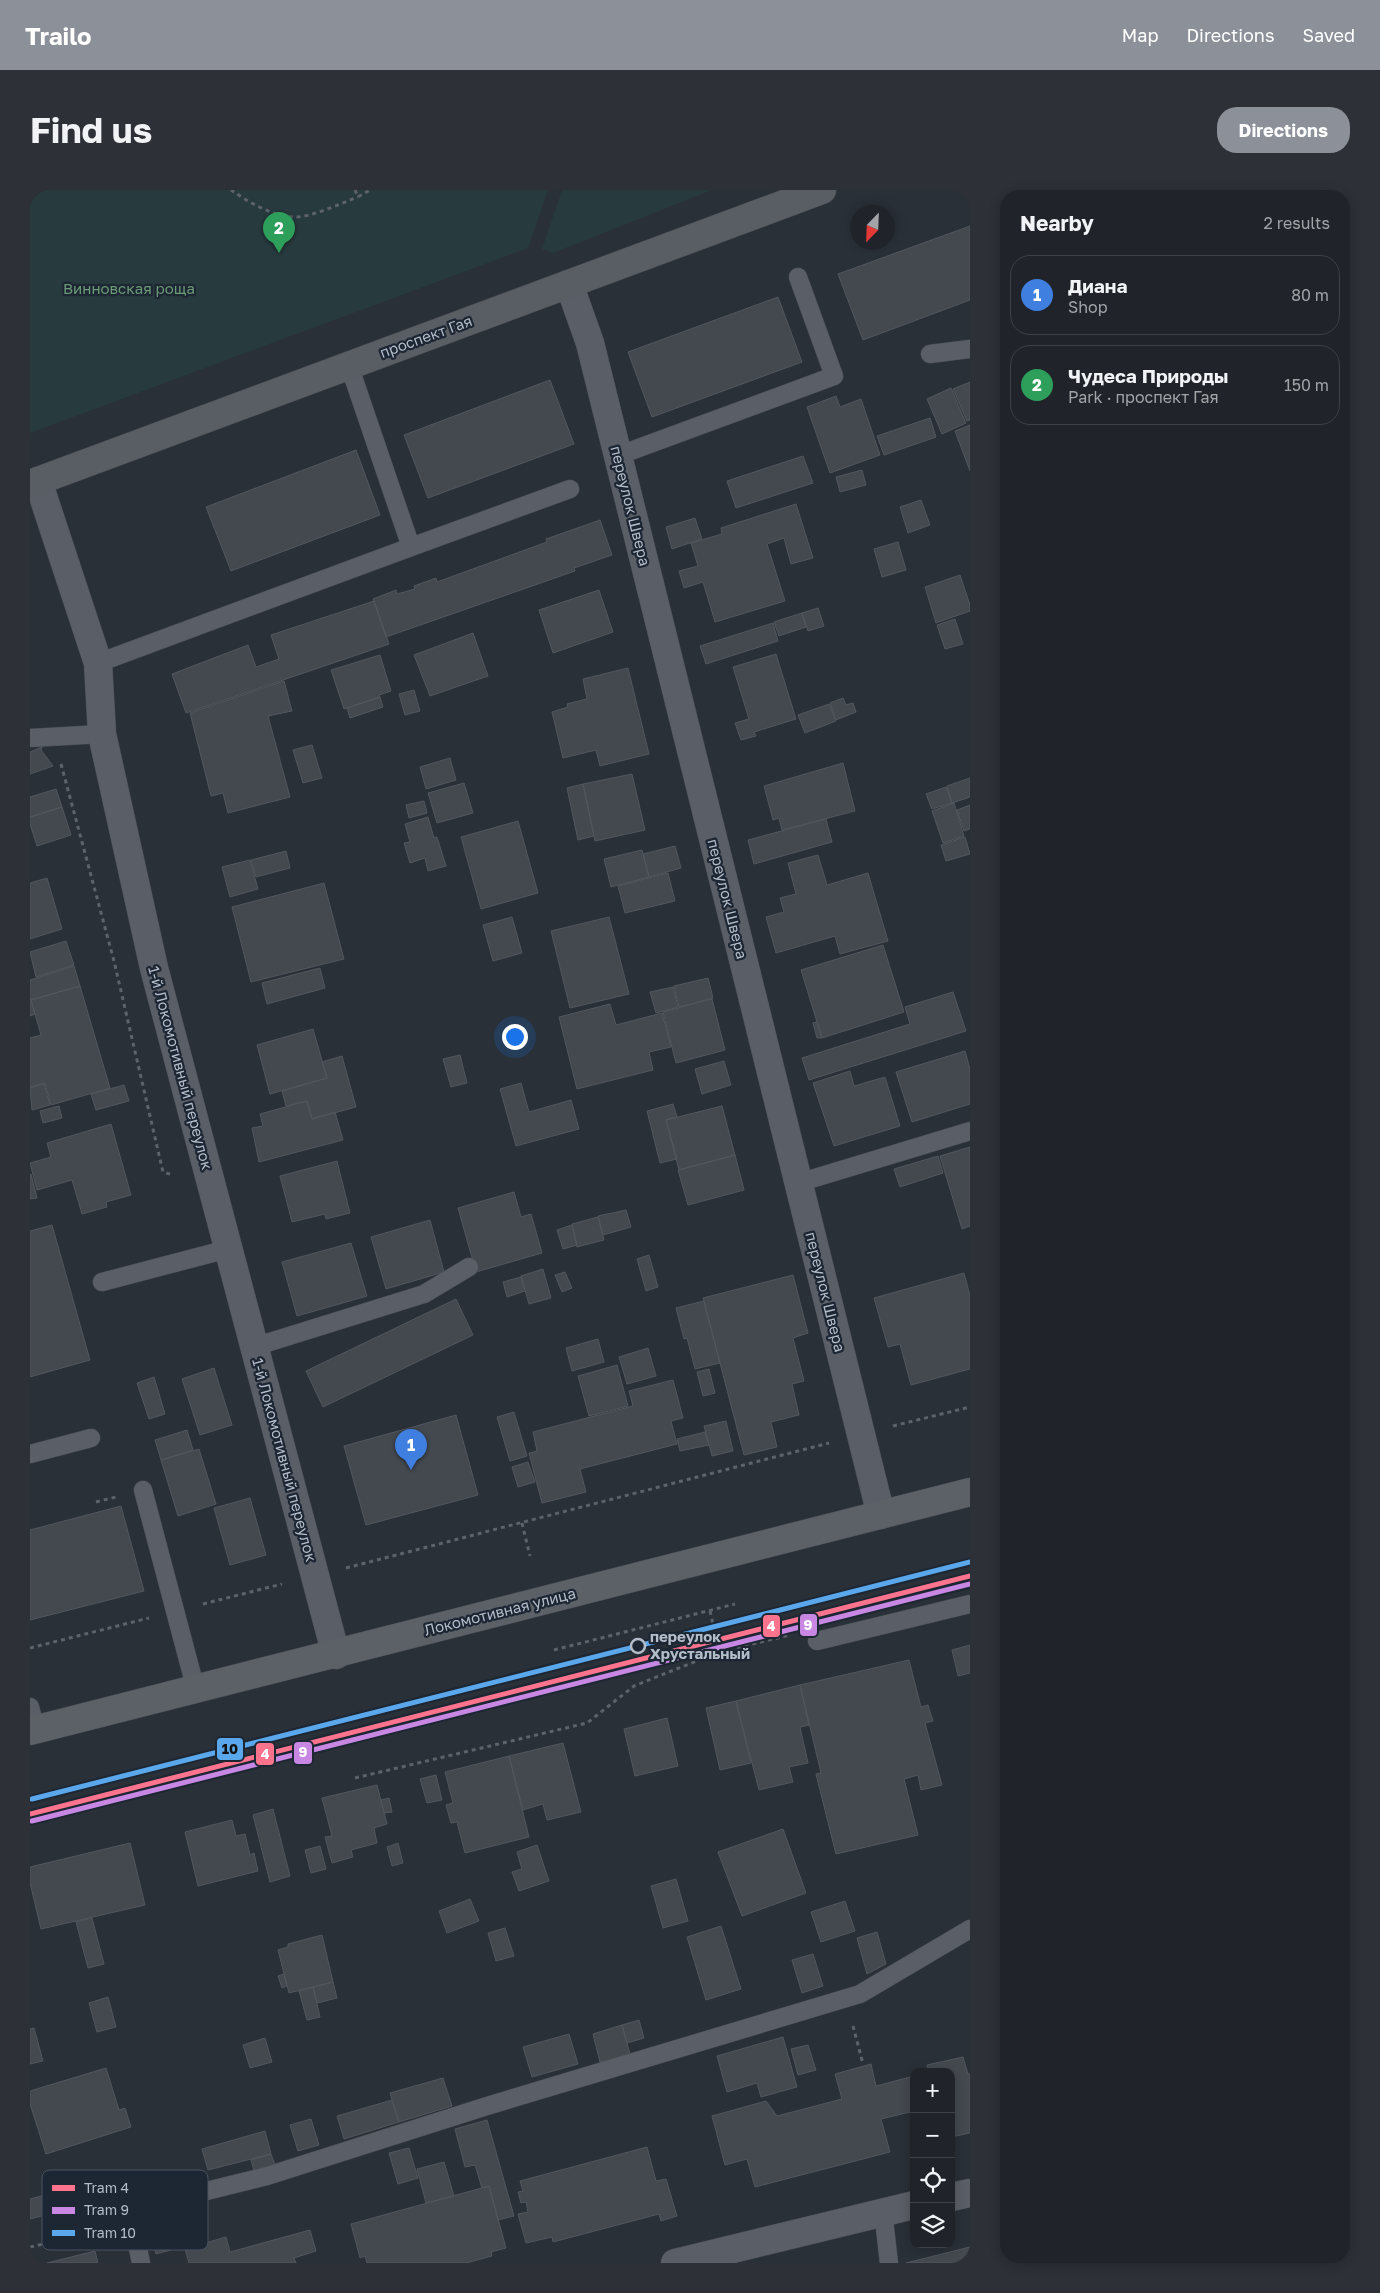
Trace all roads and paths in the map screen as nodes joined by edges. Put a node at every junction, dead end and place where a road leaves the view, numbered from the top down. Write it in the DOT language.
graph roads {
  1 [pos="232,190"];
  2 [pos="355,190"];
  3 [pos="370,190"];
  4 [pos="822,190"];
  5 [pos="358,197"];
  6 [pos="798,277"];
  7 [pos="569,284"];
  8 [pos="970,349"];
  9 [pos="930,354"];
  10 [pos="349,365"];
  11 [pos="617,456"];
  12 [pos="34,483"];
  13 [pos="570,489"];
  14 [pos="411,547"];
  15 [pos="98,663"];
  16 [pos="102,734"];
  17 [pos="54,737"];
  18 [pos="30,738"];
  19 [pos="970,1131"];
  20 [pos="798,1183"];
  21 [pos="212,1190"];
  22 [pos="228,1250"];
  23 [pos="469,1267"];
  24 [pos="102,1282"];
  25 [pos="254,1347"];
  26 [pos="970,1407"];
  27 [pos="862,1434"];
  28 [pos="91,1438"];
  29 [pos="30,1454"];
  30 [pos="143,1490"];
  31 [pos="970,1492"];
  32 [pos="881,1515"];
  33 [pos="522,1523"];
  34 [pos="530,1556"];
  35 [pos="315,1576"];
  36 [pos="735,1604"];
  37 [pos="970,1604"];
  38 [pos="175,1611"];
  39 [pos="710,1611"];
  40 [pos="817,1641"];
  41 [pos="30,1648"];
  42 [pos="554,1650"];
  43 [pos="719,1652"];
  44 [pos="336,1654"];
  45 [pos="196,1690"];
  46 [pos="32,1722"];
  47 [pos="355,1778"];
  48 [pos="970,1929"];
  49 [pos="845,1998"];
  50 [pos="863,2064"];
  51 [pos="208,2191"];
  52 [pos="970,2193"];
  53 [pos="955,2196"];
  54 [pos="910,2205"];
  55 [pos="883,2211"];
  56 [pos="139,2250"];
  57 [pos="142,2263"];
  58 [pos="675,2263"];
  59 [pos="889,2263"];
  1 -- 5 [label="path"];
  2 -- 5 [label="path"];
  3 -- 5 [label="path"];
  4 -- 7 [label="main road, проспект Гая"];
  6 -- 11 [label="lane"];
  7 -- 10 [label="main road, проспект Гая"];
  7 -- 11 [label="street, переулок Швера"];
  8 -- 9 [label="lane"];
  10 -- 12 [label="main road, проспект Гая"];
  10 -- 14 [label="lane"];
  11 -- 20 [label="street, переулок Швера"];
  12 -- 15 [label="street, 1-й Локомотивный переулок"];
  13 -- 14 [label="lane"];
  14 -- 15 [label="lane"];
  15 -- 16 [label="street, 1-й Локомотивный переулок"];
  16 -- 17 [label="lane"];
  16 -- 21 [label="street, 1-й Локомотивный переулок"];
  17 -- 18 [label="lane"];
  17 -- 21 [label="path"];
  19 -- 20 [label="lane"];
  20 -- 27 [label="street, переулок Швера"];
  21 -- 22 [label="street, 1-й Локомотивный переулок"];
  22 -- 24 [label="lane"];
  22 -- 25 [label="street, 1-й Локомотивный переулок"];
  23 -- 25 [label="lane"];
  25 -- 35 [label="street, 1-й Локомотивный переулок"];
  26 -- 27 [label="path"];
  27 -- 32 [label="street, переулок Швера"];
  27 -- 33 [label="path"];
  28 -- 29 [label="lane"];
  30 -- 38 [label="lane"];
  31 -- 32 [label="main road, Локомотивная улица"];
  32 -- 44 [label="main road, Локомотивная улица"];
  33 -- 34 [label="path"];
  33 -- 35 [label="path"];
  35 -- 38 [label="path"];
  35 -- 44 [label="street, 1-й Локомотивный переулок"];
  36 -- 39 [label="path"];
  37 -- 40 [label="lane"];
  38 -- 41 [label="path"];
  38 -- 45 [label="lane"];
  39 -- 42 [label="path"];
  39 -- 43 [label="path"];
  40 -- 43 [label="path"];
  43 -- 47 [label="path"];
  44 -- 45 [label="main road, Локомотивная улица"];
  45 -- 46 [label="main road, Локомотивная улица"];
  48 -- 49 [label="lane"];
  49 -- 50 [label="path"];
  49 -- 51 [label="lane"];
  52 -- 53 [label="street"];
  54 -- 55 [label="street"];
  55 -- 58 [label="street"];
  55 -- 59 [label="lane"];
  56 -- 57 [label="lane"];
}
